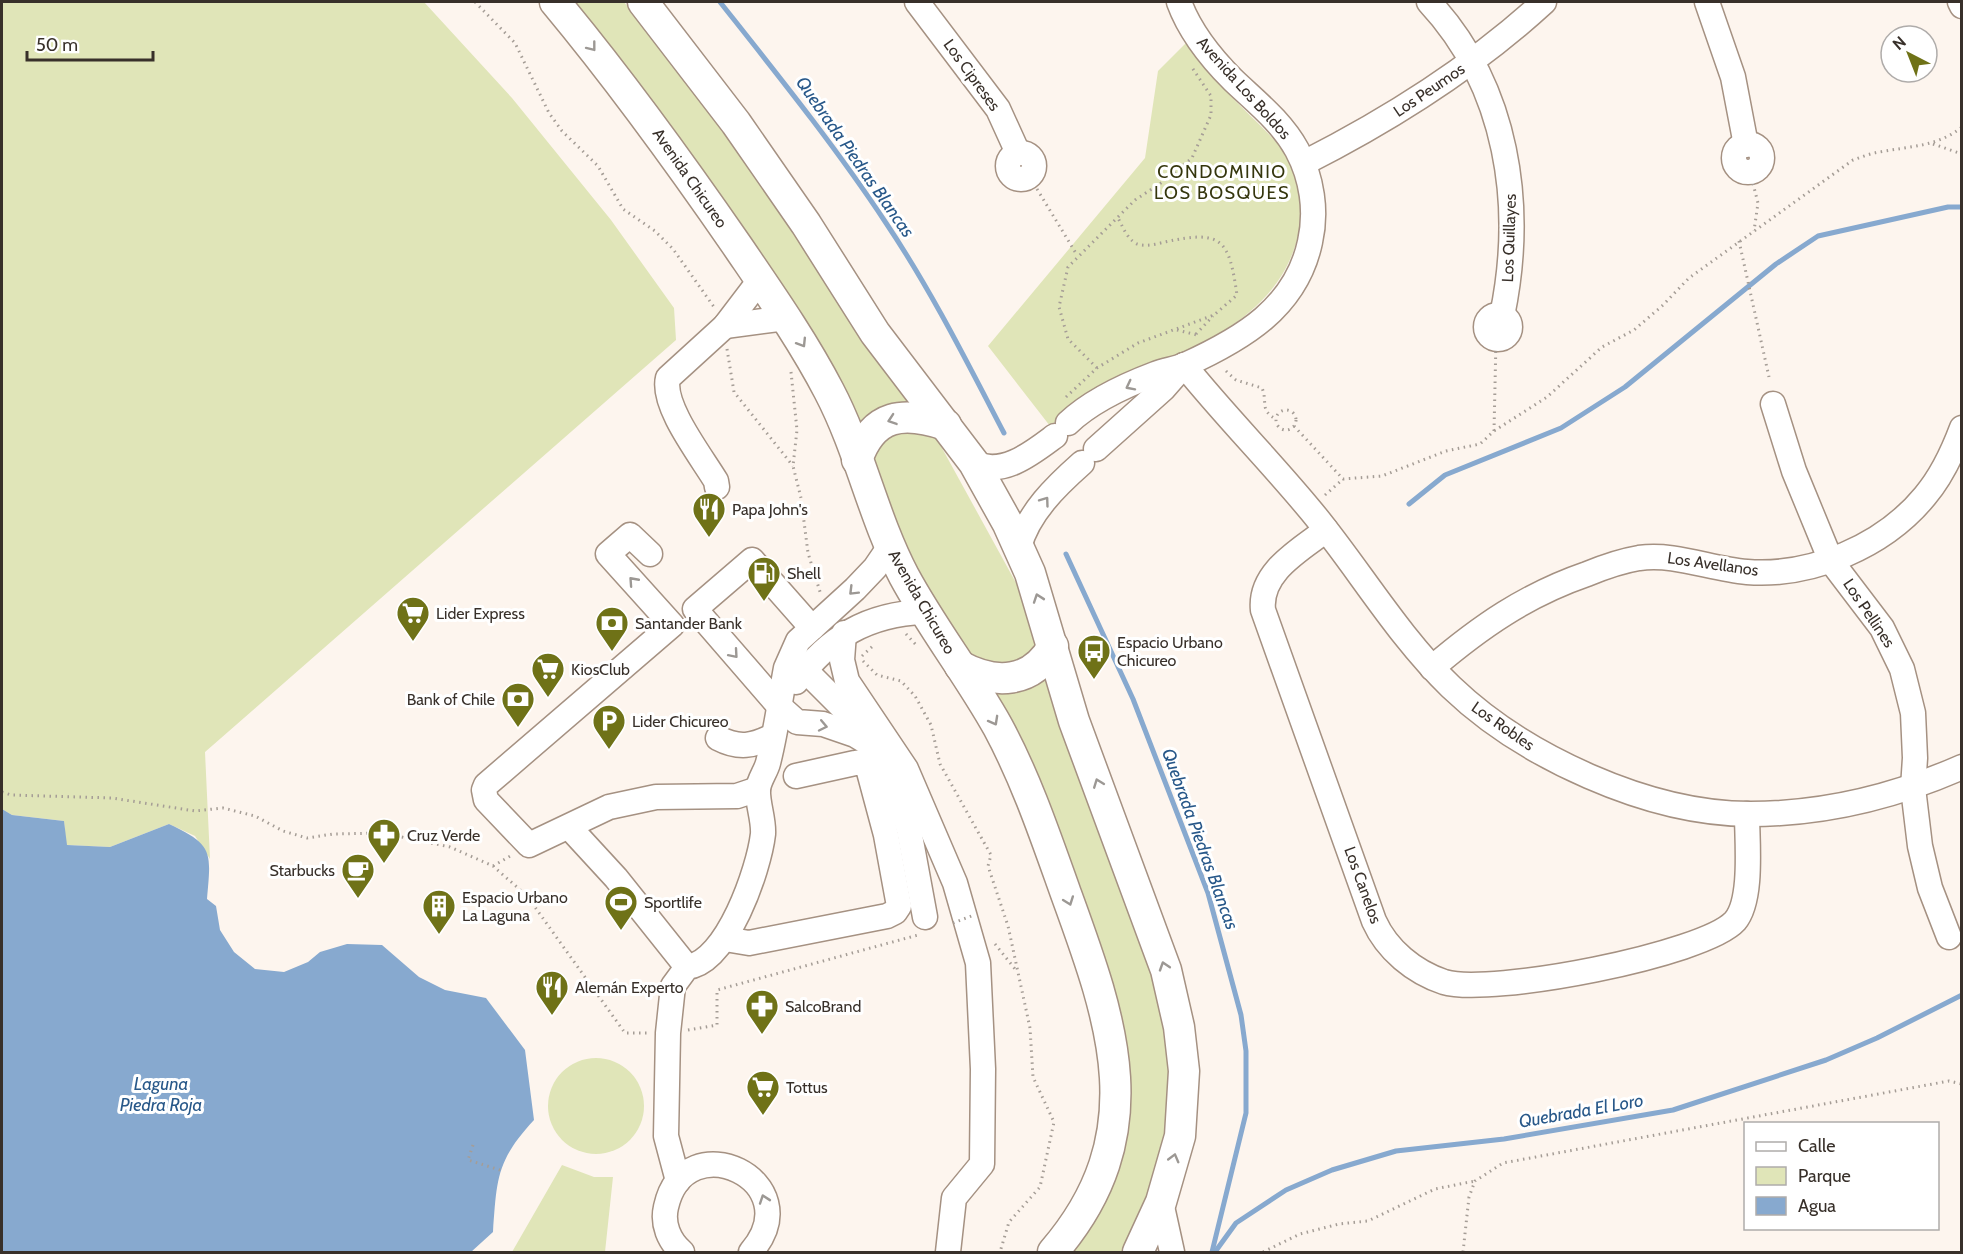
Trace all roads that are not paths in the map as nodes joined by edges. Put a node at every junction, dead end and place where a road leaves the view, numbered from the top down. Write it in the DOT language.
graph roads {
  1 [pos="555,2"];
  2 [pos="643,2"];
  3 [pos="917,2"];
  4 [pos="1179,2"];
  5 [pos="1430,2"];
  6 [pos="1544,2"];
  7 [pos="1707,2"];
  8 [pos="1960,2"];
  9 [pos="1962,6"];
  10 [pos="1473,61"];
  11 [pos="1018,153"];
  12 [pos="1304,163"];
  13 [pos="1750,172"];
  14 [pos="760,280"];
  15 [pos="786,318"];
  16 [pos="725,326"];
  17 [pos="1496,340"];
  18 [pos="1184,365"];
  19 [pos="1773,404"];
  20 [pos="946,425"];
  21 [pos="1962,428"];
  22 [pos="1060,431"];
  23 [pos="857,460"];
  24 [pos="974,463"];
  25 [pos="1081,463"];
  26 [pos="717,487"];
  27 [pos="1326,530"];
  28 [pos="890,546"];
  29 [pos="1019,547"];
  30 [pos="650,554"];
  31 [pos="1831,561"];
  32 [pos="913,621"];
  33 [pos="812,628"];
  34 [pos="844,633"];
  35 [pos="1053,645"];
  36 [pos="960,666"];
  37 [pos="1432,668"];
  38 [pos="805,670"];
  39 [pos="779,706"];
  40 [pos="773,736"];
  41 [pos="718,738"];
  42 [pos="870,744"];
  43 [pos="1962,767"];
  44 [pos="796,776"];
  45 [pos="1913,788"];
  46 [pos="759,789"];
  47 [pos="1747,814"];
  48 [pos="570,828"];
  49 [pos="898,833"];
  50 [pos="925,925"];
  51 [pos="1949,937"];
  52 [pos="725,939"];
  53 [pos="687,967"];
  54 [pos="678,1181"];
  55 [pos="1161,1202"];
  56 [pos="758,1249"];
  57 [pos="682,1252"];
  58 [pos="948,1252"];
  59 [pos="1053,1252"];
  60 [pos="1138,1252"];
  61 [pos="1172,1252"];
  1 -- 14 [label="main road, Avenida Chicureo, one-way"];
  2 -- 20 [label="main road"];
  3 -- 11 [label="street, Los Cipreses"];
  4 -- 12 [label="street, Avenida Los Boldos"];
  5 -- 10 [label="street, Los Quillayes"];
  6 -- 10 [label="street, Los Peumos"];
  7 -- 13 [label="street"];
  8 -- 9 [label="street"];
  10 -- 12 [label="street, Los Peumos"];
  10 -- 17 [label="street, Los Quillayes"];
  12 -- 18 [label="street, Avenida Los Boldos"];
  14 -- 15 [label="main road, Avenida Chicureo"];
  14 -- 16 [label="street"];
  15 -- 16 [label="street"];
  15 -- 23 [label="main road, Avenida Chicureo, one-way"];
  16 -- 26 [label="street"];
  18 -- 22 [label="street, Avenida Los Boldos, one-way"];
  18 -- 25 [label="street, Avenida Los Boldos"];
  18 -- 27 [label="street, Los Robles"];
  19 -- 31 [label="street, Los Pellines"];
  20 -- 23 [label="main road, one-way"];
  20 -- 24 [label="main road"];
  21 -- 31 [label="street, Los Avellanos"];
  22 -- 24 [label="street, Avenida Los Boldos"];
  22 -- 25 [label="street"];
  23 -- 28 [label="main road, Avenida Chicureo"];
  24 -- 29 [label="main road"];
  29 -- 25 [label="street, Avenida Los Boldos, one-way"];
  27 -- 37 [label="street, Los Robles"];
  27 -- 47 [label="street, Los Canelos"];
  28 -- 32 [label="main road, Avenida Chicureo"];
  28 -- 33 [label="street, one-way"];
  35 -- 29 [label="main road, one-way"];
  48 -- 30 [label="street, one-way"];
  31 -- 37 [label="street, Los Avellanos"];
  31 -- 45 [label="street, Los Pellines"];
  32 -- 34 [label="street"];
  32 -- 36 [label="main road, Avenida Chicureo"];
  33 -- 39 [label="street"];
  33 -- 39 [label="street, one-way"];
  34 -- 38 [label="street"];
  34 -- 58 [label="street"];
  35 -- 36 [label="main road"];
  55 -- 35 [label="main road, one-way"];
  36 -- 59 [label="main road, Avenida Chicureo, one-way"];
  37 -- 47 [label="street, Los Robles"];
  38 -- 39 [label="street"];
  38 -- 42 [label="street"];
  39 -- 40 [label="street"];
  39 -- 42 [label="street, one-way"];
  40 -- 41 [label="street"];
  40 -- 46 [label="street"];
  42 -- 49 [label="street"];
  43 -- 45 [label="street, Los Robles"];
  44 -- 49 [label="street"];
  45 -- 47 [label="street, Los Robles"];
  45 -- 51 [label="street, Los Pellines"];
  46 -- 48 [label="street"];
  46 -- 52 [label="street"];
  48 -- 53 [label="street"];
  49 -- 50 [label="street"];
  49 -- 52 [label="street"];
  52 -- 53 [label="street"];
  53 -- 54 [label="street"];
  56 -- 54 [label="street, one-way"];
  54 -- 57 [label="street"];
  55 -- 60 [label="main road"];
  55 -- 61 [label="street"];
}
